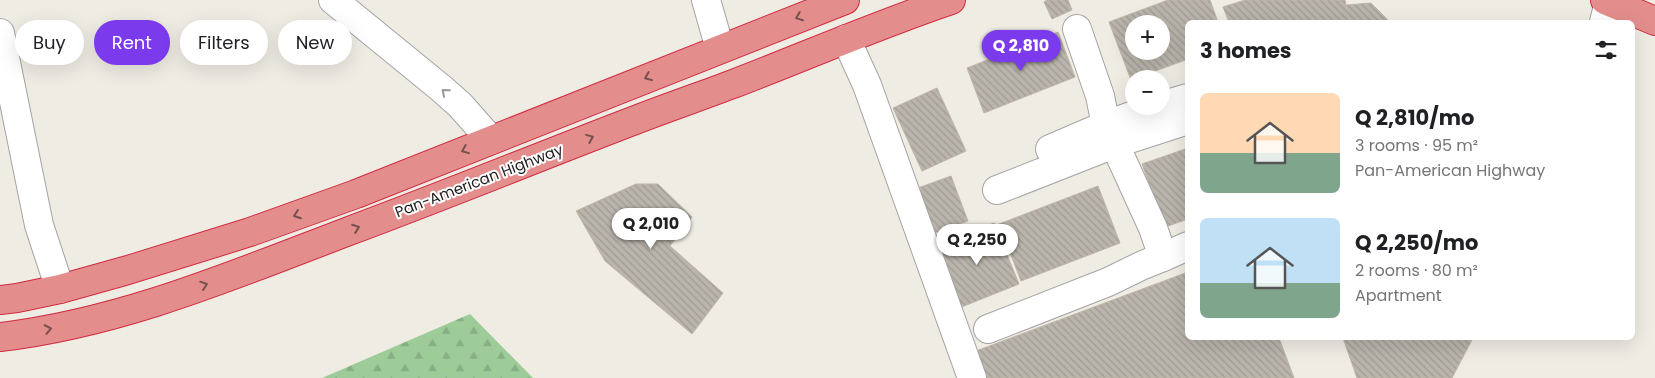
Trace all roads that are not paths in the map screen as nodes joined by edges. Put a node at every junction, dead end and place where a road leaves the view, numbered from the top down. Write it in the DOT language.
graph roads {
  1 [pos="333,0"];
  2 [pos="706,0"];
  3 [pos="845,0"];
  4 [pos="951,0"];
  5 [pos="1606,8"];
  6 [pos="1655,21"];
  7 [pos="1077,29"];
  8 [pos="0,34"];
  9 [pos="846,39"];
  10 [pos="720,49"];
  11 [pos="1185,99"];
  12 [pos="1170,103"];
  13 [pos="1144,115"];
  14 [pos="1185,121"];
  15 [pos="1110,135"];
  16 [pos="491,140"];
  17 [pos="993,181"];
  18 [pos="1185,247"];
  19 [pos="1163,257"];
  20 [pos="60,289"];
  21 [pos="0,300"];
  22 [pos="988,329"];
  23 [pos="0,337"];
  24 [pos="972,378"];
  16 -- 1 [label="street, one-way"];
  2 -- 10 [label="street"];
  3 -- 10 [label="highway, one-way"];
  4 -- 9 [label="highway, Pan-American Highway"];
  5 -- 6 [label="highway"];
  7 -- 15 [label="street"];
  8 -- 20 [label="street"];
  23 -- 9 [label="highway, Pan-American Highway, one-way"];
  9 -- 24 [label="street"];
  10 -- 16 [label="highway, one-way"];
  11 -- 12 [label="street"];
  13 -- 15 [label="street"];
  14 -- 15 [label="street"];
  15 -- 17 [label="street"];
  15 -- 19 [label="street"];
  16 -- 20 [label="highway, one-way"];
  18 -- 19 [label="street"];
  19 -- 22 [label="street"];
  20 -- 21 [label="highway"];
}
